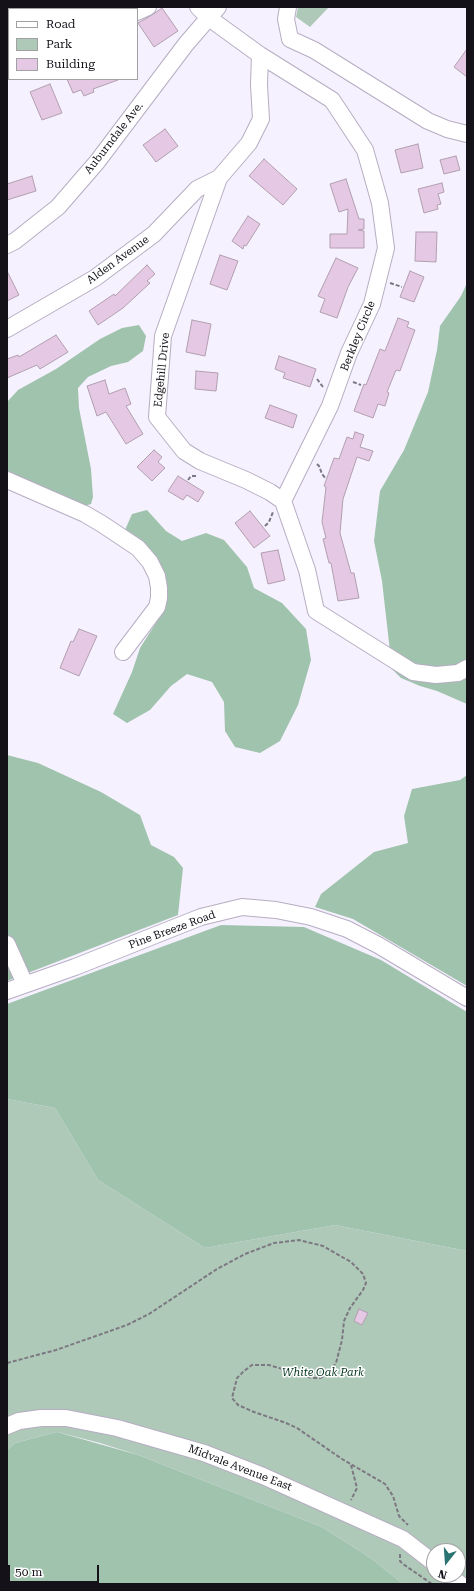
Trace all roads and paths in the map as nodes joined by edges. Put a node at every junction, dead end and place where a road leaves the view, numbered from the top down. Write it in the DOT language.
graph roads {
  1 [pos="148,7"];
  2 [pos="288,7"];
  3 [pos="209,11"];
  4 [pos="138,12"];
  5 [pos="260,55"];
  6 [pos="467,134"];
  7 [pos="219,178"];
  8 [pos="7,245"];
  9 [pos="389,283"];
  10 [pos="402,287"];
  11 [pos="7,329"];
  12 [pos="349,380"];
  13 [pos="361,385"];
  14 [pos="312,462"];
  15 [pos="326,479"];
  16 [pos="7,480"];
  17 [pos="283,501"];
  18 [pos="123,652"];
  19 [pos="467,668"];
  20 [pos="7,944"];
  21 [pos="25,984"];
  22 [pos="7,991"];
  23 [pos="467,998"];
  24 [pos="7,1363"];
  25 [pos="7,1426"];
  26 [pos="351,1465"];
  27 [pos="345,1512"];
  28 [pos="406,1541"];
  29 [pos="426,1557"];
  30 [pos="432,1584"];
  1 -- 4 [label="street"];
  2 -- 6 [label="street"];
  3 -- 5 [label="street, Berkley Circle"];
  3 -- 8 [label="street, Auburndale Ave."];
  5 -- 7 [label="street"];
  5 -- 17 [label="street, Berkley Circle"];
  7 -- 11 [label="street, Alden Avenue"];
  7 -- 17 [label="street, Edgehill Drive"];
  9 -- 10 [label="path"];
  12 -- 13 [label="path"];
  14 -- 15 [label="path"];
  16 -- 18 [label="street"];
  17 -- 19 [label="street"];
  20 -- 21 [label="street"];
  21 -- 22 [label="street, Pine Breeze Road"];
  21 -- 23 [label="street, Pine Breeze Road"];
  24 -- 26 [label="path"];
  25 -- 27 [label="street, Midvale Avenue East"];
  26 -- 27 [label="path"];
  26 -- 28 [label="path"];
  27 -- 28 [label="street, Midvale Avenue East"];
  28 -- 29 [label="street, Midvale Avenue East"];
  28 -- 30 [label="path"];
}
